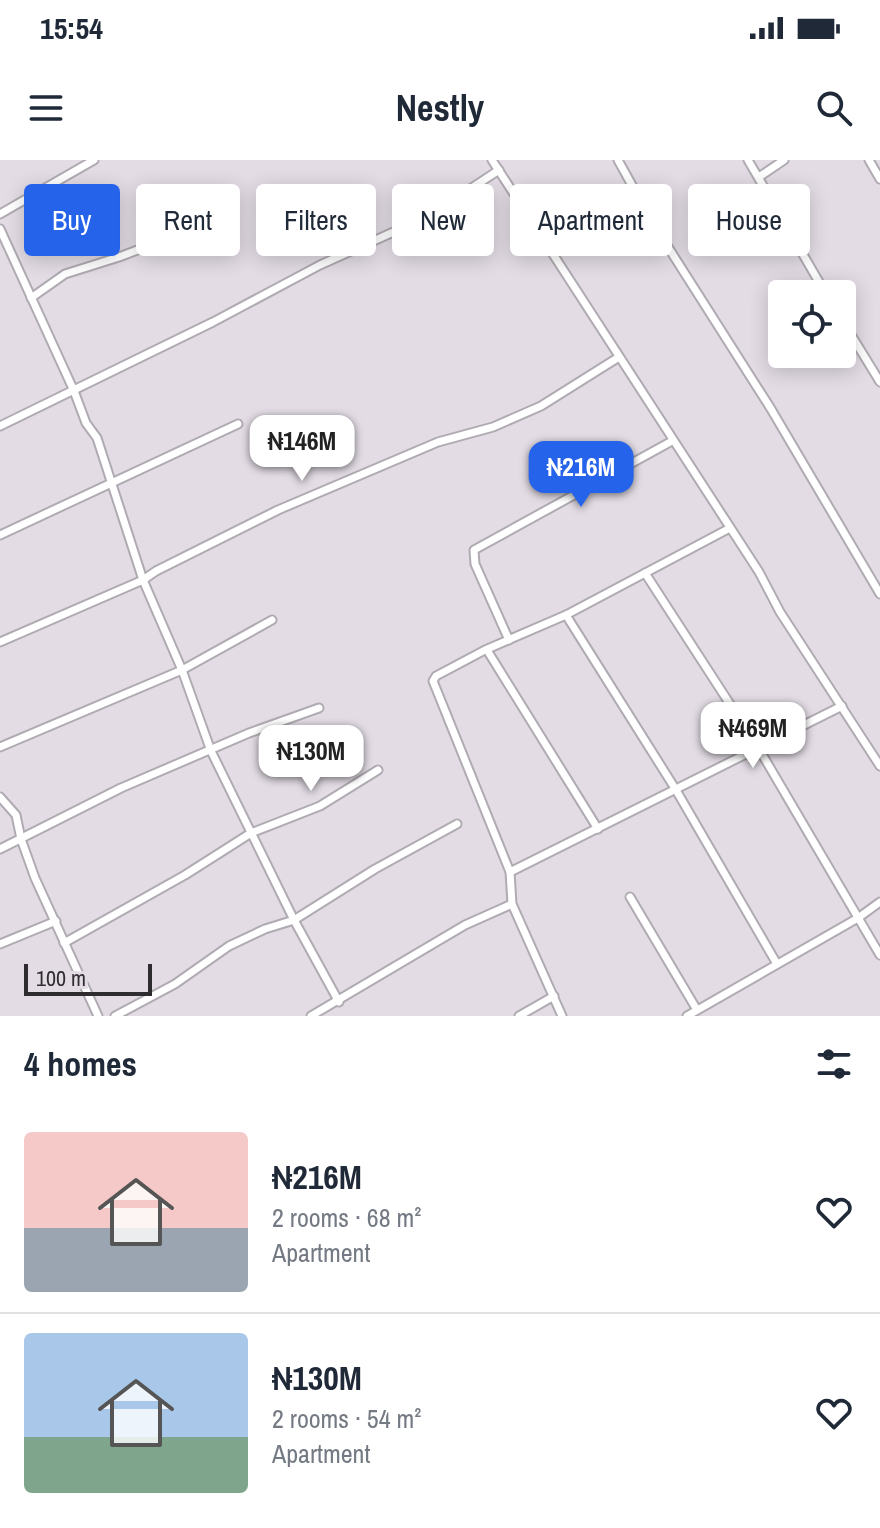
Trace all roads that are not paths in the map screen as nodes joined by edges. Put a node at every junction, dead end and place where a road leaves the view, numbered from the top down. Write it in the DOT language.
graph roads {
  1 [pos="94,160"];
  2 [pos="492,160"];
  3 [pos="618,160"];
  4 [pos="748,160"];
  5 [pos="784,160"];
  6 [pos="869,160"];
  7 [pos="499,170"];
  8 [pos="759,177"];
  9 [pos="880,179"];
  10 [pos="0,214"];
  11 [pos="0,229"];
  12 [pos="136,251"];
  13 [pos="818,280"];
  14 [pos="31,298"];
  15 [pos="856,343"];
  16 [pos="619,357"];
  17 [pos="880,382"];
  18 [pos="74,391"];
  19 [pos="238,424"];
  20 [pos="0,426"];
  21 [pos="672,441"];
  22 [pos="110,484"];
  23 [pos="730,528"];
  24 [pos="0,535"];
  25 [pos="645,573"];
  26 [pos="143,580"];
  27 [pos="880,594"];
  28 [pos="566,615"];
  29 [pos="272,620"];
  30 [pos="509,640"];
  31 [pos="0,642"];
  32 [pos="487,650"];
  33 [pos="182,670"];
  34 [pos="842,706"];
  35 [pos="319,708"];
  36 [pos="0,747"];
  37 [pos="759,749"];
  38 [pos="211,751"];
  39 [pos="880,766"];
  40 [pos="378,770"];
  41 [pos="676,790"];
  42 [pos="0,797"];
  43 [pos="457,824"];
  44 [pos="598,829"];
  45 [pos="251,833"];
  46 [pos="21,839"];
  47 [pos="0,849"];
  48 [pos="510,872"];
  49 [pos="630,897"];
  50 [pos="880,902"];
  51 [pos="512,904"];
  52 [pos="858,918"];
  53 [pos="294,920"];
  54 [pos="56,921"];
  55 [pos="64,943"];
  56 [pos="0,944"];
  57 [pos="880,955"];
  58 [pos="777,964"];
  59 [pos="554,996"];
  60 [pos="339,1002"];
  61 [pos="697,1010"];
  62 [pos="98,1016"];
  63 [pos="115,1016"];
  64 [pos="311,1016"];
  65 [pos="519,1016"];
  66 [pos="562,1016"];
  67 [pos="687,1016"];
  1 -- 10 [label="street"];
  2 -- 7 [label="street"];
  3 -- 27 [label="street"];
  4 -- 8 [label="street"];
  5 -- 8 [label="street"];
  6 -- 9 [label="street"];
  7 -- 16 [label="street"];
  7 -- 18 [label="street"];
  8 -- 13 [label="street"];
  11 -- 14 [label="street"];
  12 -- 14 [label="street"];
  14 -- 18 [label="street"];
  15 -- 17 [label="street"];
  16 -- 21 [label="street"];
  16 -- 26 [label="street"];
  18 -- 20 [label="street"];
  18 -- 22 [label="street"];
  19 -- 22 [label="street"];
  21 -- 23 [label="street"];
  21 -- 30 [label="street"];
  22 -- 24 [label="street"];
  22 -- 26 [label="street"];
  23 -- 25 [label="street"];
  23 -- 34 [label="street"];
  25 -- 28 [label="street"];
  25 -- 37 [label="street"];
  26 -- 31 [label="street"];
  26 -- 33 [label="street"];
  28 -- 30 [label="street"];
  28 -- 41 [label="street"];
  29 -- 33 [label="street"];
  30 -- 32 [label="street"];
  32 -- 44 [label="street"];
  32 -- 48 [label="street"];
  33 -- 36 [label="street"];
  33 -- 38 [label="street"];
  34 -- 37 [label="street"];
  34 -- 39 [label="street"];
  35 -- 38 [label="street"];
  37 -- 41 [label="street"];
  37 -- 52 [label="street"];
  38 -- 45 [label="street"];
  38 -- 46 [label="street"];
  40 -- 45 [label="street"];
  41 -- 44 [label="street"];
  41 -- 58 [label="street"];
  42 -- 46 [label="street"];
  43 -- 53 [label="street"];
  44 -- 48 [label="street"];
  45 -- 53 [label="street"];
  45 -- 55 [label="street"];
  46 -- 47 [label="street"];
  46 -- 54 [label="street"];
  48 -- 51 [label="street"];
  49 -- 61 [label="street"];
  50 -- 52 [label="street"];
  51 -- 59 [label="street"];
  51 -- 60 [label="street"];
  52 -- 57 [label="street"];
  52 -- 58 [label="street"];
  53 -- 60 [label="street"];
  53 -- 63 [label="street"];
  54 -- 55 [label="street"];
  54 -- 56 [label="street"];
  55 -- 62 [label="street"];
  58 -- 61 [label="street"];
  59 -- 65 [label="street"];
  59 -- 66 [label="street"];
  60 -- 64 [label="street"];
  61 -- 67 [label="street"];
}
